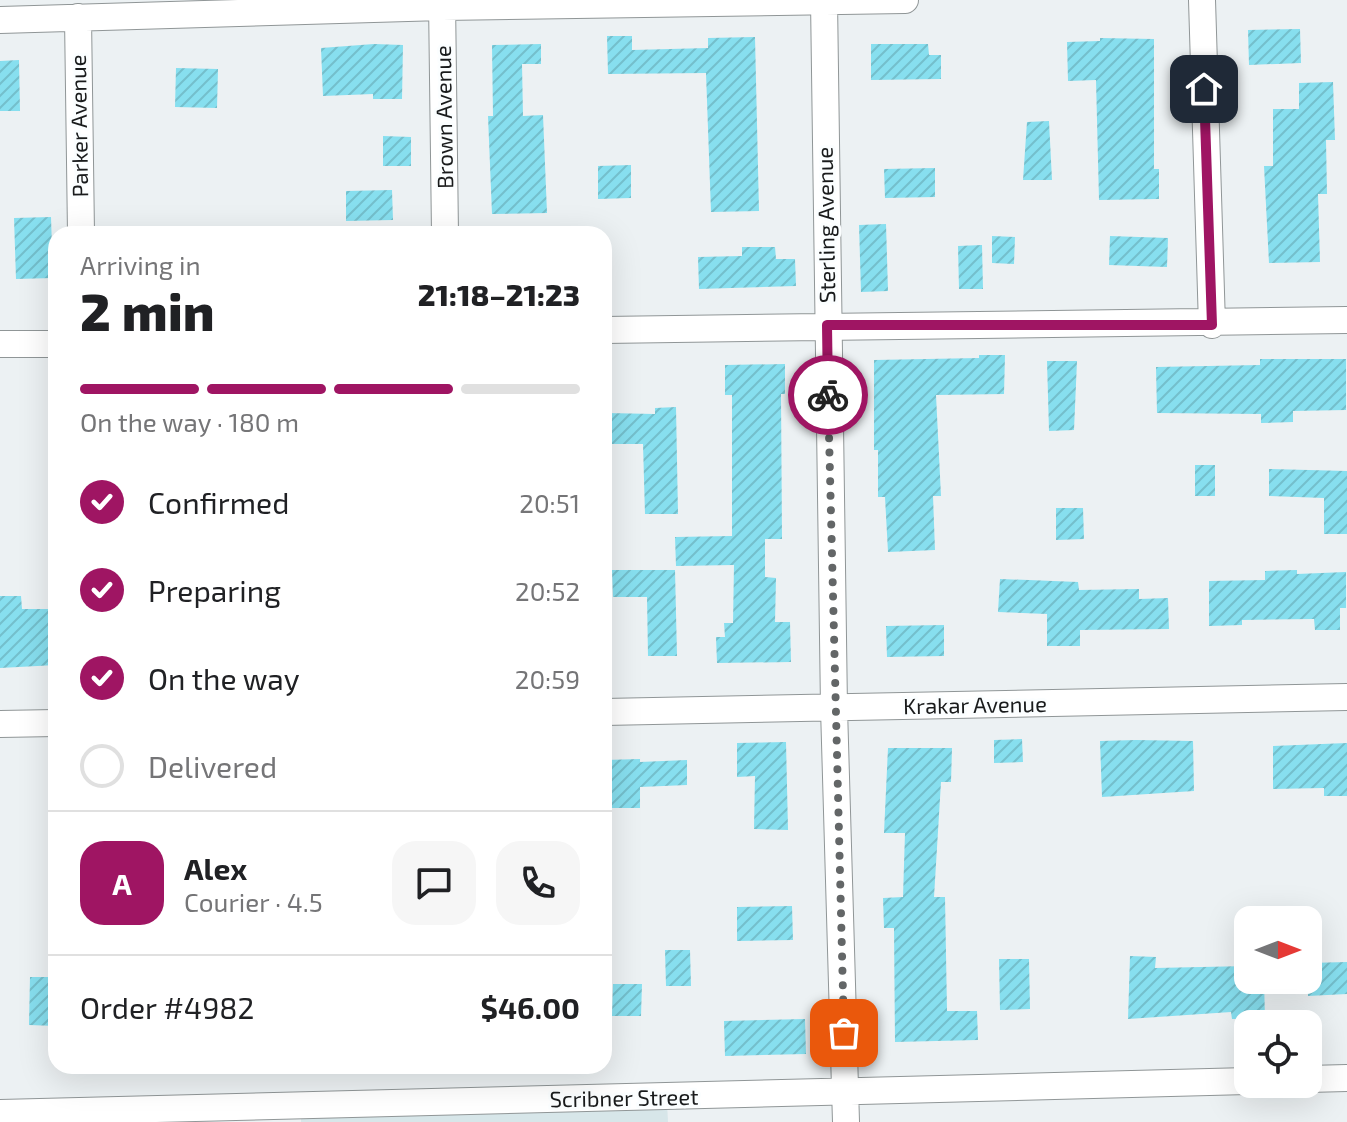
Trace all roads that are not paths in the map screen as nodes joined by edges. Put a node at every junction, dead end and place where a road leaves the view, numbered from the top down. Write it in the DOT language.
graph roads {
  1 [pos="905,0"];
  2 [pos="1202,0"];
  3 [pos="824,1"];
  4 [pos="442,3"];
  5 [pos="78,17"];
  6 [pos="0,20"];
  7 [pos="81,226"];
  8 [pos="445,226"];
  9 [pos="1347,320"];
  10 [pos="827,325"];
  11 [pos="1212,325"];
  12 [pos="612,330"];
  13 [pos="0,344"];
  14 [pos="48,344"];
  15 [pos="1347,697"];
  16 [pos="834,708"];
  17 [pos="612,712"];
  18 [pos="48,723"];
  19 [pos="0,724"];
  20 [pos="1347,1078"];
  21 [pos="1322,1079"];
  22 [pos="1234,1081"];
  23 [pos="846,1092"];
  24 [pos="0,1113"];
  25 [pos="846,1122"];
  1 -- 3 [label="street"];
  2 -- 11 [label="street"];
  3 -- 4 [label="street"];
  3 -- 10 [label="street, Sterling Avenue"];
  4 -- 5 [label="street"];
  4 -- 8 [label="street, Brown Avenue"];
  5 -- 6 [label="street"];
  5 -- 7 [label="street, Parker Avenue"];
  9 -- 11 [label="street"];
  10 -- 11 [label="street"];
  10 -- 12 [label="street"];
  10 -- 16 [label="street, Sterling Avenue"];
  13 -- 14 [label="street"];
  15 -- 16 [label="street, Krakar Avenue"];
  16 -- 17 [label="street, Krakar Avenue"];
  16 -- 23 [label="street, Sterling Avenue"];
  18 -- 19 [label="street"];
  20 -- 21 [label="street"];
  22 -- 23 [label="street, Scribner Street"];
  23 -- 24 [label="street, Scribner Street"];
  23 -- 25 [label="street, Sterling Avenue"];
}
